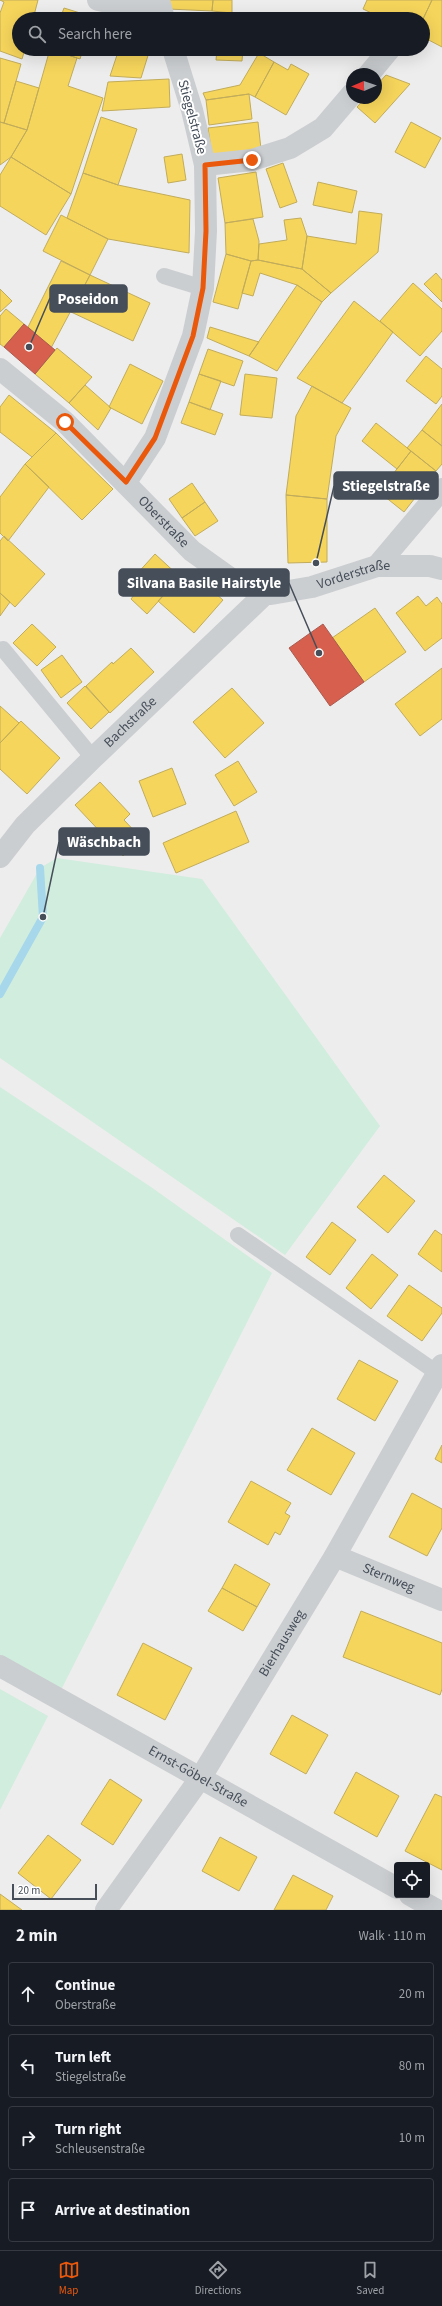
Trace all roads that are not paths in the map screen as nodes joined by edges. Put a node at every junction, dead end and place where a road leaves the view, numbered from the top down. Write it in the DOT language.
graph roads {
  1 [pos="98,0"];
  2 [pos="162,11"];
  3 [pos="175,56"];
  4 [pos="384,56"];
  5 [pos="374,68"];
  6 [pos="346,101"];
  7 [pos="205,165"];
  8 [pos="164,276"];
  9 [pos="203,288"];
  10 [pos="0,369"];
  11 [pos="126,482"];
  12 [pos="442,488"];
  13 [pos="377,566"];
  14 [pos="442,568"];
  15 [pos="266,593"];
  16 [pos="3,649"];
  17 [pos="93,758"];
  18 [pos="0,857"];
  19 [pos="238,1235"];
  20 [pos="439,1369"];
  21 [pos="335,1556"];
  22 [pos="442,1600"];
  23 [pos="0,1666"];
  24 [pos="201,1777"];
  25 [pos="394,1886"];
  26 [pos="415,1898"];
  27 [pos="106,1910"];
  28 [pos="437,1910"];
  1 -- 2 [label="street"];
  3 -- 7 [label="street, Stiegelstraße"];
  4 -- 5 [label="street"];
  6 -- 7 [label="street"];
  7 -- 9 [label="street, Stiegelstraße"];
  8 -- 9 [label="lane"];
  9 -- 11 [label="street, Stiegelstraße"];
  10 -- 11 [label="street, Oberstraße"];
  11 -- 15 [label="street, Oberstraße"];
  12 -- 13 [label="street"];
  13 -- 14 [label="street, Vorderstraße"];
  13 -- 15 [label="street, Vorderstraße"];
  15 -- 17 [label="street, Bachstraße"];
  16 -- 17 [label="lane"];
  17 -- 18 [label="street, Bachstraße"];
  19 -- 20 [label="lane"];
  20 -- 21 [label="street, Bierhausweg"];
  21 -- 22 [label="street, Sternweg"];
  21 -- 24 [label="street, Bierhausweg"];
  23 -- 24 [label="street, Ernst-Göbel-Straße"];
  24 -- 25 [label="street, Ernst-Göbel-Straße"];
  24 -- 27 [label="street, Bierhausweg"];
  26 -- 28 [label="street"];
}
